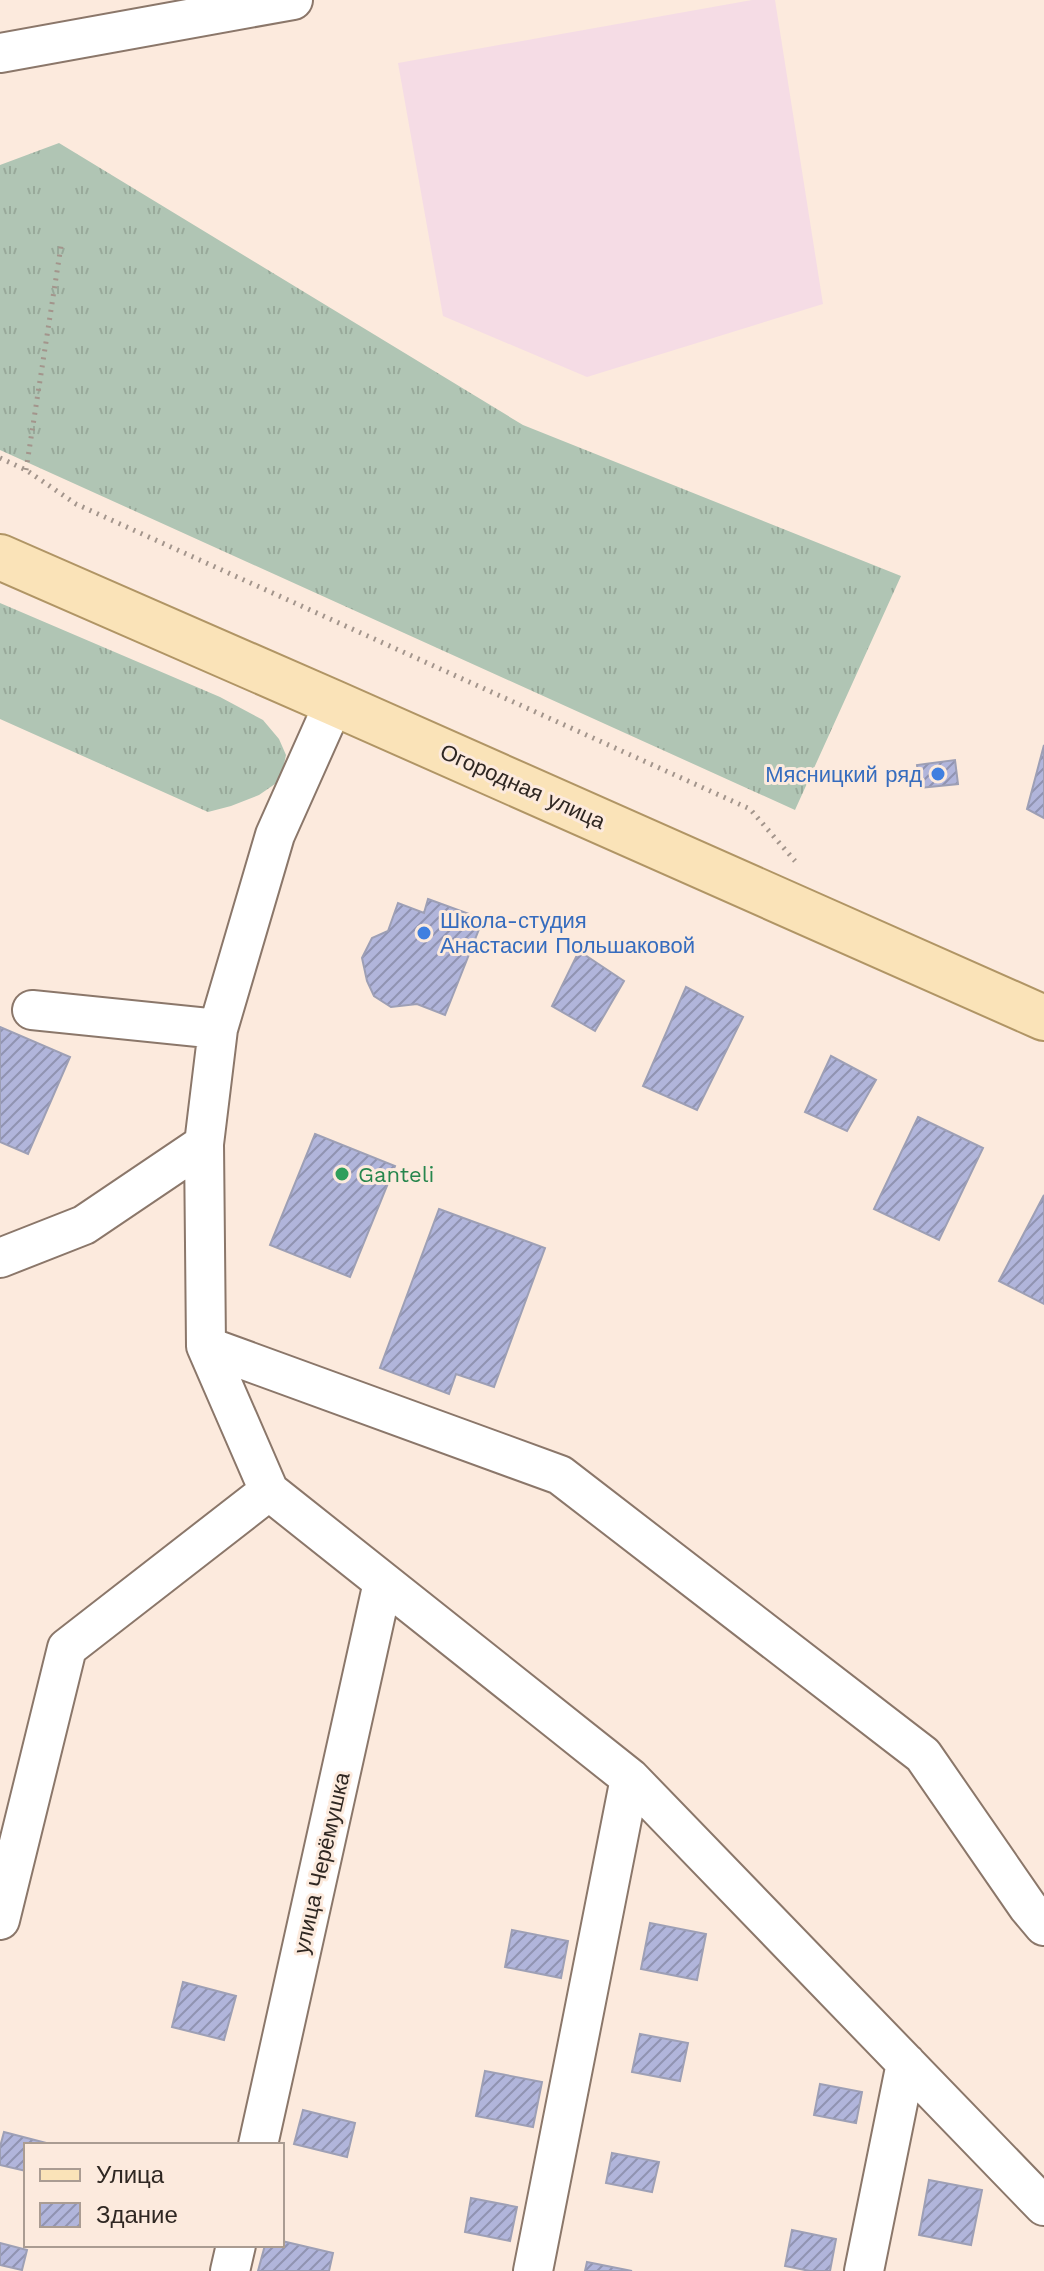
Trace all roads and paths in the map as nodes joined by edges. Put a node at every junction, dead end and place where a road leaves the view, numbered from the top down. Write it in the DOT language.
graph roads {
  1 [pos="293,0"];
  2 [pos="0,53"];
  3 [pos="61,246"];
  4 [pos="0,458"];
  5 [pos="26,470"];
  6 [pos="0,557"];
  7 [pos="334,703"];
  8 [pos="796,862"];
  9 [pos="32,1010"];
  10 [pos="1044,1018"];
  11 [pos="218,1029"];
  12 [pos="204,1144"];
  13 [pos="0,1258"];
  14 [pos="206,1346"];
  15 [pos="269,1491"];
  16 [pos="383,1582"];
  17 [pos="630,1778"];
  18 [pos="0,1920"];
  19 [pos="1044,1926"];
  20 [pos="906,2063"];
  21 [pos="258,2143"];
  22 [pos="1044,2206"];
  23 [pos="236,2247"];
  24 [pos="230,2271"];
  25 [pos="533,2271"];
  26 [pos="864,2271"];
  1 -- 2 [label="street"];
  3 -- 5 [label="path"];
  4 -- 5 [label="path"];
  5 -- 8 [label="path"];
  6 -- 7 [label="main road, Огородная улица"];
  7 -- 10 [label="main road, Огородная улица"];
  7 -- 11 [label="street"];
  9 -- 11 [label="street"];
  11 -- 12 [label="street"];
  12 -- 13 [label="street"];
  12 -- 14 [label="street"];
  14 -- 15 [label="street"];
  14 -- 19 [label="street"];
  15 -- 16 [label="street"];
  15 -- 18 [label="street"];
  16 -- 17 [label="street"];
  16 -- 21 [label="street, улица Черёмушка"];
  17 -- 20 [label="street"];
  17 -- 25 [label="street"];
  20 -- 22 [label="street"];
  20 -- 26 [label="street"];
  23 -- 24 [label="street"];
}
